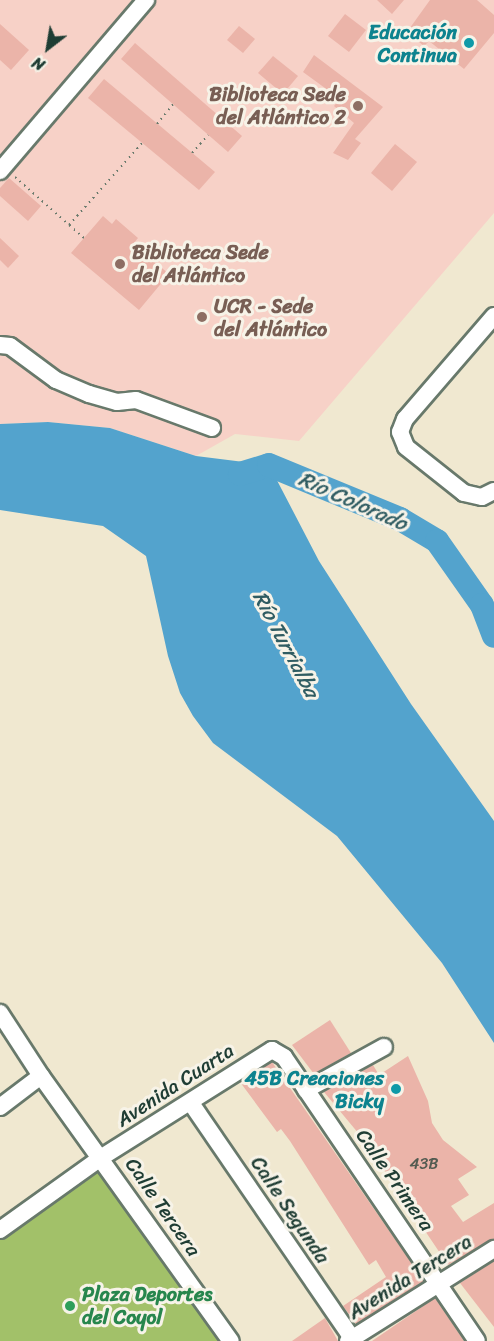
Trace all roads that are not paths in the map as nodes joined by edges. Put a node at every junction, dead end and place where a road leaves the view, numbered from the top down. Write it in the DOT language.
graph roads {
  1 [pos="146,0"];
  2 [pos="3,170"];
  3 [pos="494,316"];
  4 [pos="0,345"];
  5 [pos="212,428"];
  6 [pos="494,490"];
  7 [pos="0,1013"];
  8 [pos="384,1047"];
  9 [pos="272,1050"];
  10 [pos="41,1076"];
  11 [pos="306,1090"];
  12 [pos="191,1103"];
  13 [pos="0,1107"];
  14 [pos="102,1157"];
  15 [pos="0,1230"];
  16 [pos="494,1249"];
  17 [pos="440,1282"];
  18 [pos="351,1340"];
  19 [pos="231,1341"];
  20 [pos="477,1341"];
  1 -- 2 [label="street"];
  3 -- 6 [label="street"];
  4 -- 5 [label="street"];
  7 -- 10 [label="street, Calle Tercera"];
  8 -- 11 [label="street"];
  9 -- 11 [label="street, Calle Primera"];
  9 -- 12 [label="street, Avenida Cuarta"];
  10 -- 13 [label="street"];
  10 -- 14 [label="street, Calle Tercera"];
  11 -- 17 [label="street, Calle Primera"];
  12 -- 14 [label="street, Avenida Cuarta"];
  12 -- 18 [label="street, Calle Segunda"];
  14 -- 15 [label="street, Avenida Cuarta"];
  14 -- 19 [label="street, Calle Tercera"];
  16 -- 17 [label="street, Avenida Tercera"];
  17 -- 18 [label="street, Avenida Tercera"];
  17 -- 20 [label="street, Calle Primera"];
}
